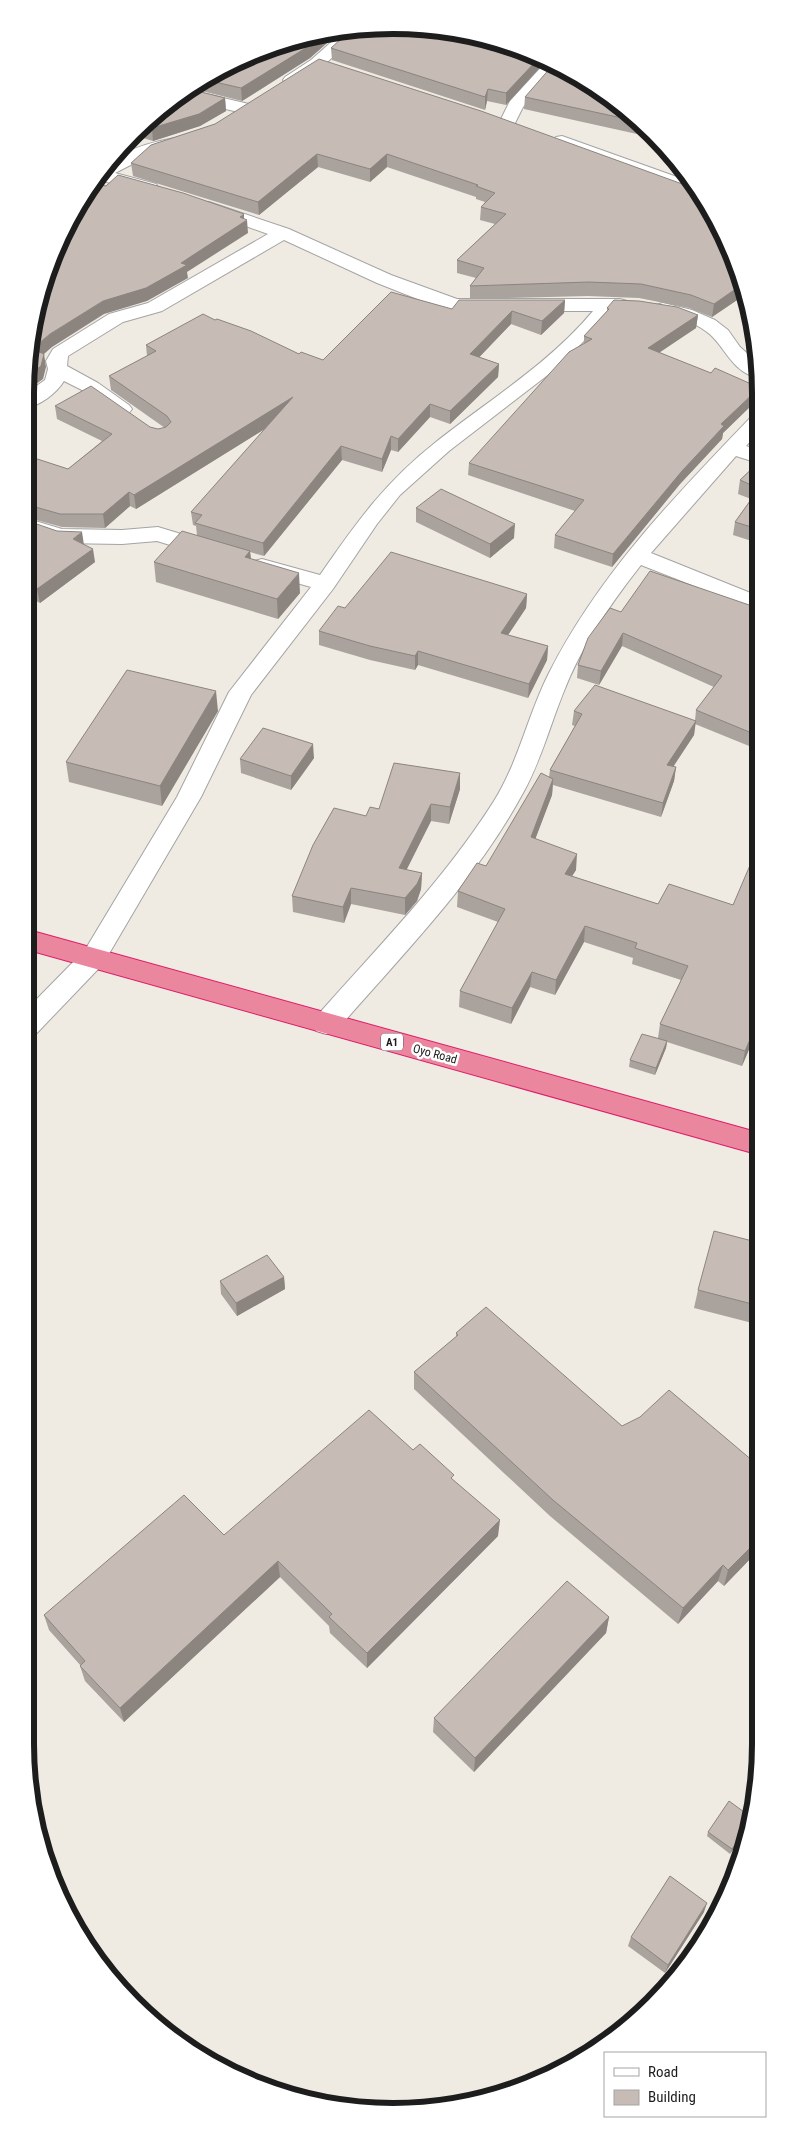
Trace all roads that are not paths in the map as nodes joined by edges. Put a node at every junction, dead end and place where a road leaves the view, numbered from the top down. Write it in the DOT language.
graph roads {
  1 [pos="346,37"];
  2 [pos="317,63"];
  3 [pos="336,69"];
  4 [pos="548,69"];
  5 [pos="278,88"];
  6 [pos="191,95"];
  7 [pos="262,99"];
  8 [pos="247,109"];
  9 [pos="488,117"];
  10 [pos="224,122"];
  11 [pos="507,123"];
  12 [pos="525,130"];
  13 [pos="193,135"];
  14 [pos="544,136"];
  15 [pos="115,166"];
  16 [pos="106,177"];
  17 [pos="687,186"];
  18 [pos="167,194"];
  19 [pos="195,203"];
  20 [pos="283,233"];
  21 [pos="607,305"];
  22 [pos="751,367"];
  23 [pos="59,370"];
  24 [pos="34,398"];
  25 [pos="137,419"];
  26 [pos="752,427"];
  27 [pos="732,448"];
  28 [pos="752,455"];
  29 [pos="34,527"];
  30 [pos="636,555"];
  31 [pos="325,584"];
  32 [pos="752,602"];
  33 [pos="34,941"];
  34 [pos="94,957"];
  35 [pos="34,1019"];
  36 [pos="326,1024"];
  37 [pos="752,1142"];
  1 -- 2 [label="street"];
  2 -- 3 [label="street"];
  2 -- 5 [label="street"];
  4 -- 11 [label="street"];
  6 -- 8 [label="street"];
  7 -- 8 [label="street"];
  8 -- 10 [label="street"];
  9 -- 11 [label="street"];
  11 -- 12 [label="street"];
  13 -- 15 [label="street"];
  14 -- 17 [label="street"];
  16 -- 18 [label="street"];
  19 -- 20 [label="street"];
  20 -- 21 [label="street"];
  20 -- 23 [label="street"];
  21 -- 22 [label="street"];
  21 -- 31 [label="street"];
  23 -- 24 [label="street"];
  23 -- 25 [label="street"];
  26 -- 27 [label="street"];
  27 -- 28 [label="street"];
  27 -- 30 [label="street"];
  29 -- 31 [label="street"];
  30 -- 32 [label="street"];
  30 -- 36 [label="street"];
  31 -- 34 [label="street"];
  33 -- 34 [label="highway, Oyo Road / A1"];
  34 -- 35 [label="street"];
  34 -- 36 [label="highway, Oyo Road / A1"];
  36 -- 37 [label="highway, Oyo Road / A1"];
}
